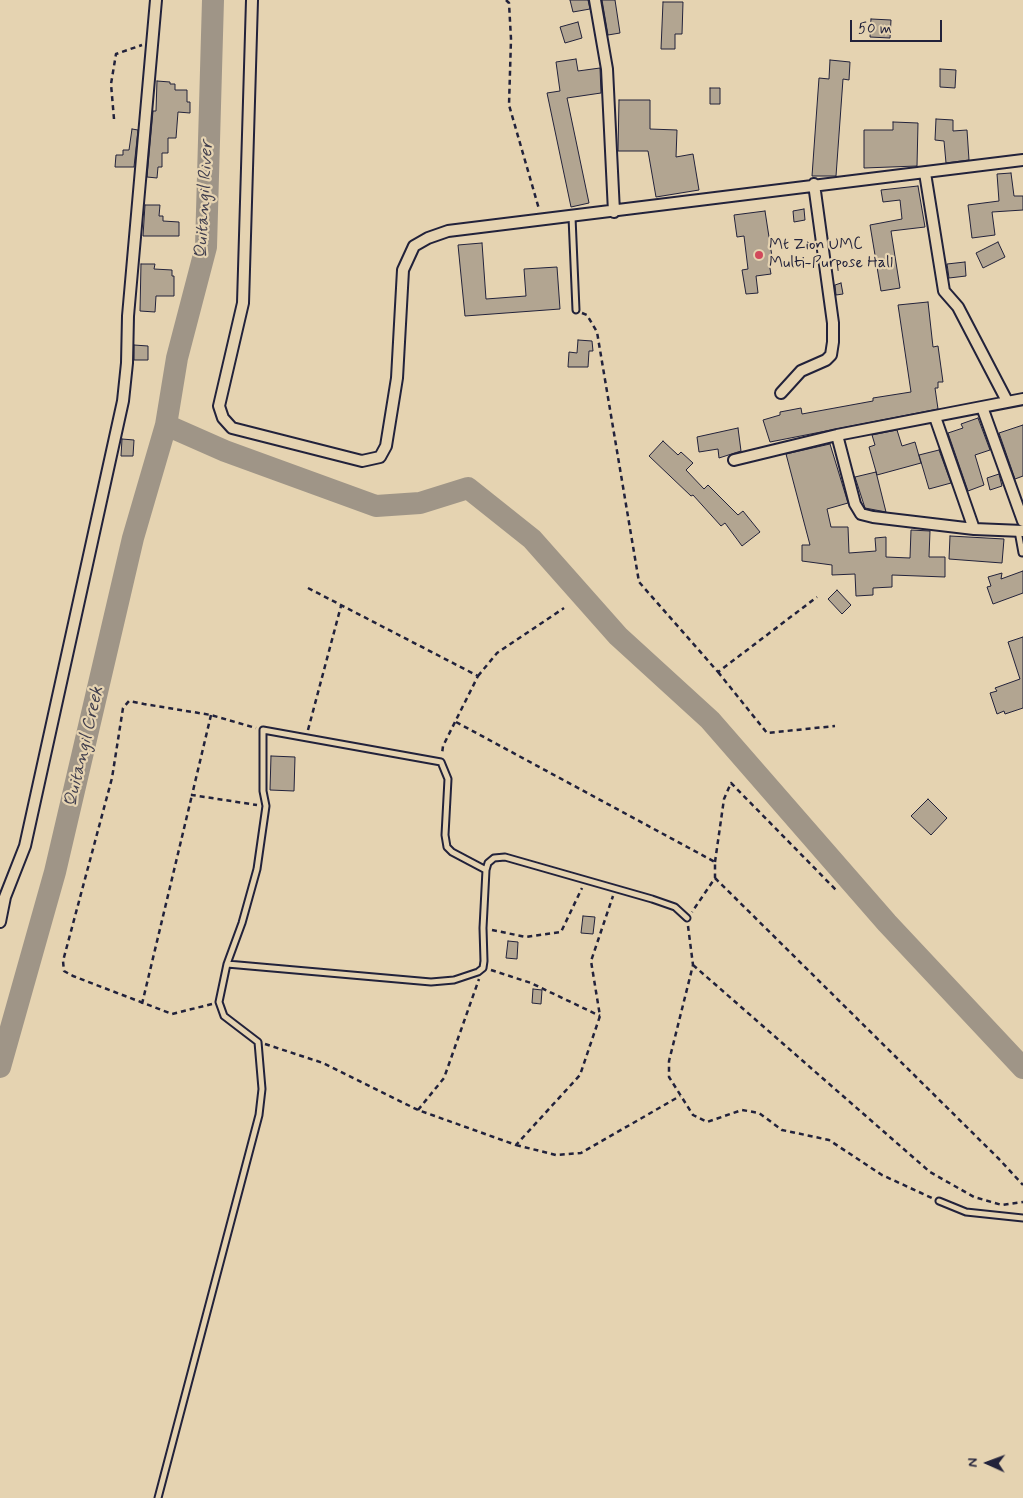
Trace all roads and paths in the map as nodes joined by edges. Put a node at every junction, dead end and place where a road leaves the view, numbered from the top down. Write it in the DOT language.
graph roads {
  1 [pos="156,0"];
  2 [pos="252,0"];
  3 [pos="506,0"];
  4 [pos="595,0"];
  5 [pos="152,42"];
  6 [pos="114,118"];
  7 [pos="1023,160"];
  8 [pos="926,173"];
  9 [pos="814,184"];
  10 [pos="614,212"];
  11 [pos="572,217"];
  12 [pos="542,220"];
  13 [pos="576,310"];
  14 [pos="780,392"];
  15 [pos="1023,399"];
  16 [pos="1007,401"];
  17 [pos="982,406"];
  18 [pos="935,417"];
  19 [pos="837,435"];
  20 [pos="734,460"];
  21 [pos="1023,521"];
  22 [pos="974,529"];
  23 [pos="1020,531"];
  24 [pos="1022,553"];
  25 [pos="308,588"];
  26 [pos="817,597"];
  27 [pos="341,606"];
  28 [pos="564,608"];
  29 [pos="718,672"];
  30 [pos="478,676"];
  31 [pos="211,714"];
  32 [pos="456,722"];
  33 [pos="836,726"];
  34 [pos="262,730"];
  35 [pos="306,736"];
  36 [pos="441,762"];
  37 [pos="192,795"];
  38 [pos="266,806"];
  39 [pos="715,862"];
  40 [pos="486,870"];
  41 [pos="715,878"];
  42 [pos="586,881"];
  43 [pos="615,890"];
  44 [pos="838,892"];
  45 [pos="687,918"];
  46 [pos="0,922"];
  47 [pos="483,928"];
  48 [pos="227,964"];
  49 [pos="693,964"];
  50 [pos="483,968"];
  51 [pos="219,1002"];
  52 [pos="142,1004"];
  53 [pos="600,1016"];
  54 [pos="258,1042"];
  55 [pos="680,1096"];
  56 [pos="418,1110"];
  57 [pos="516,1145"];
  58 [pos="1023,1185"];
  59 [pos="939,1201"];
  60 [pos="1023,1202"];
  61 [pos="1023,1218"];
  62 [pos="158,1498"];
  1 -- 5 [label="street"];
  2 -- 12 [label="street"];
  3 -- 12 [label="path"];
  4 -- 10 [label="street"];
  5 -- 6 [label="path"];
  5 -- 46 [label="street"];
  7 -- 8 [label="street"];
  8 -- 9 [label="street"];
  8 -- 16 [label="street"];
  9 -- 10 [label="street"];
  9 -- 14 [label="street"];
  10 -- 11 [label="street"];
  11 -- 12 [label="street"];
  11 -- 13 [label="lane"];
  13 -- 29 [label="path"];
  15 -- 16 [label="street"];
  16 -- 17 [label="street"];
  17 -- 18 [label="street"];
  17 -- 21 [label="street"];
  18 -- 19 [label="street"];
  18 -- 22 [label="street"];
  19 -- 20 [label="street"];
  19 -- 22 [label="street"];
  22 -- 23 [label="street"];
  23 -- 24 [label="lane"];
  25 -- 27 [label="path"];
  26 -- 29 [label="path"];
  27 -- 30 [label="path"];
  27 -- 35 [label="path"];
  28 -- 30 [label="path"];
  29 -- 33 [label="path"];
  30 -- 32 [label="path"];
  31 -- 34 [label="path"];
  31 -- 37 [label="path"];
  31 -- 52 [label="path"];
  32 -- 36 [label="path"];
  32 -- 39 [label="path"];
  34 -- 35 [label="lane"];
  34 -- 38 [label="lane"];
  35 -- 36 [label="lane"];
  36 -- 40 [label="lane"];
  37 -- 38 [label="path"];
  37 -- 52 [label="path"];
  38 -- 48 [label="lane"];
  39 -- 41 [label="path"];
  39 -- 44 [label="path"];
  40 -- 42 [label="lane"];
  40 -- 47 [label="lane"];
  41 -- 45 [label="path"];
  41 -- 58 [label="path"];
  42 -- 43 [label="lane"];
  42 -- 47 [label="path"];
  43 -- 45 [label="lane"];
  43 -- 53 [label="path"];
  45 -- 49 [label="path"];
  47 -- 50 [label="lane"];
  48 -- 50 [label="lane"];
  48 -- 51 [label="lane"];
  49 -- 55 [label="path"];
  49 -- 60 [label="path"];
  50 -- 53 [label="path"];
  50 -- 56 [label="path"];
  51 -- 52 [label="path"];
  51 -- 54 [label="lane"];
  53 -- 57 [label="path"];
  54 -- 56 [label="path"];
  54 -- 62 [label="lane"];
  55 -- 57 [label="path"];
  55 -- 59 [label="path"];
  56 -- 57 [label="path"];
  59 -- 61 [label="lane"];
}
